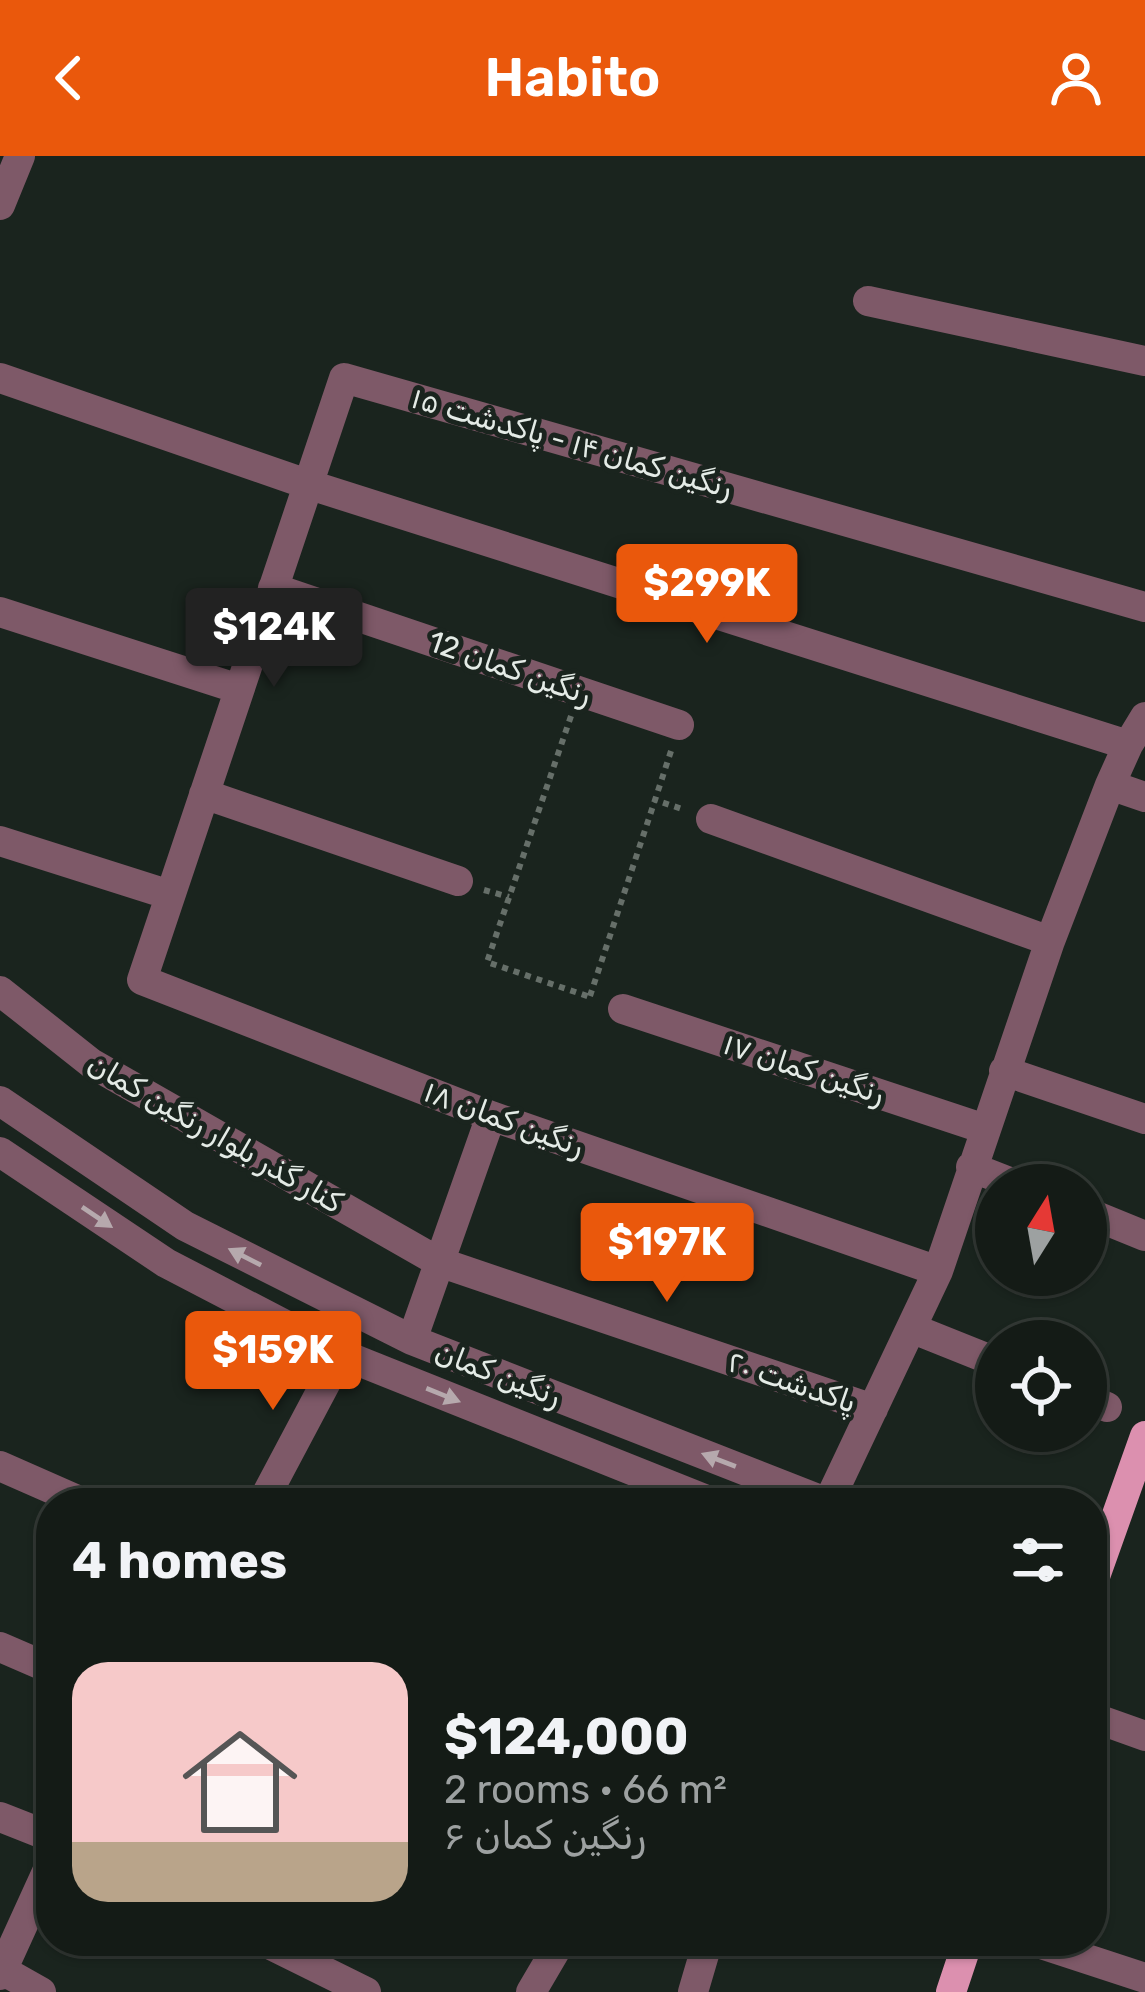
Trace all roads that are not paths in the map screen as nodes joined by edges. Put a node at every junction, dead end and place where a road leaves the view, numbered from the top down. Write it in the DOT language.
graph roads {
  1 [pos="20,156"];
  2 [pos="0,205"];
  3 [pos="868,301"];
  4 [pos="1145,361"];
  5 [pos="0,378"];
  6 [pos="307,484"];
  7 [pos="273,588"];
  8 [pos="1145,607"];
  9 [pos="0,612"];
  10 [pos="239,688"];
  11 [pos="1145,717"];
  12 [pos="679,725"];
  13 [pos="1128,746"];
  14 [pos="1110,785"];
  15 [pos="204,794"];
  16 [pos="1145,797"];
  17 [pos="711,819"];
  18 [pos="0,842"];
  19 [pos="458,881"];
  20 [pos="170,895"];
  21 [pos="1050,941"];
  22 [pos="0,992"];
  23 [pos="623,1009"];
  24 [pos="1004,1071"];
  25 [pos="0,1101"];
  26 [pos="491,1116"];
  27 [pos="1145,1119"];
  28 [pos="985,1130"];
  29 [pos="0,1152"];
  30 [pos="971,1167"];
  31 [pos="975,1169"];
  32 [pos="1107,1221"];
  33 [pos="1145,1236"];
  34 [pos="440,1262"];
  35 [pos="938,1271"];
  36 [pos="911,1328"];
  37 [pos="412,1340"];
  38 [pos="341,1354"];
  39 [pos="975,1354"];
  40 [pos="872,1409"];
  41 [pos="1145,1436"];
  42 [pos="0,1466"];
  43 [pos="50,1488"];
  44 [pos="270,1488"];
  45 [pos="676,1488"];
  46 [pos="790,1488"];
  47 [pos="835,1488"];
  48 [pos="1135,1493"];
  49 [pos="1107,1553"];
  50 [pos="0,1647"];
  51 [pos="36,1663"];
  52 [pos="1107,1722"];
  53 [pos="1145,1736"];
  54 [pos="0,1817"];
  55 [pos="36,1832"];
  56 [pos="36,1896"];
  57 [pos="293,1956"];
  58 [pos="552,1956"];
  59 [pos="704,1956"];
  60 [pos="963,1956"];
  61 [pos="1078,1956"];
  62 [pos="1,1972"];
  63 [pos="1145,1978"];
  64 [pos="41,1992"];
  65 [pos="366,1992"];
  66 [pos="532,1992"];
  67 [pos="693,1992"];
  68 [pos="951,1992"];
  1 -- 2 [label="street"];
  3 -- 4 [label="street"];
  5 -- 6 [label="street"];
  6 -- 7 [label="street"];
  6 -- 8 [label="street, رنگین کمان ۱۴ - پاکدشت ۱۵"];
  6 -- 13 [label="street"];
  7 -- 10 [label="street"];
  7 -- 12 [label="street, رنگین کمان 12"];
  9 -- 10 [label="street"];
  10 -- 15 [label="street"];
  11 -- 13 [label="street, رنگین کمان"];
  13 -- 14 [label="street, رنگین کمان"];
  14 -- 16 [label="street"];
  14 -- 21 [label="street, رنگین کمان"];
  15 -- 19 [label="street"];
  15 -- 20 [label="street"];
  17 -- 21 [label="street"];
  18 -- 20 [label="street"];
  20 -- 26 [label="street, رنگین کمان ۱۸"];
  21 -- 24 [label="street, رنگین کمان"];
  22 -- 34 [label="street, کنار گذر بلوار رنگین کمان"];
  23 -- 28 [label="street, رنگین کمان ۱۷"];
  24 -- 27 [label="street"];
  24 -- 28 [label="street, رنگین کمان"];
  37 -- 25 [label="street, رنگین کمان, one-way"];
  26 -- 34 [label="street"];
  26 -- 35 [label="street, رنگین کمان ۱۸"];
  28 -- 30 [label="street, رنگین کمان"];
  29 -- 38 [label="street, رنگین کمان, one-way"];
  30 -- 31 [label="street"];
  30 -- 35 [label="street, رنگین کمان"];
  32 -- 33 [label="street"];
  34 -- 37 [label="street"];
  34 -- 40 [label="street, پاکدشت ۲۰"];
  35 -- 36 [label="street, رنگین کمان"];
  36 -- 39 [label="street"];
  36 -- 40 [label="street, رنگین کمان"];
  46 -- 37 [label="street, رنگین کمان, one-way"];
  38 -- 44 [label="street"];
  38 -- 45 [label="street, رنگین کمان, one-way"];
  40 -- 47 [label="street, رنگین کمان"];
  41 -- 48 [label="main road"];
  42 -- 43 [label="street"];
  48 -- 49 [label="main road"];
  50 -- 51 [label="street"];
  52 -- 53 [label="street"];
  54 -- 55 [label="street"];
  56 -- 62 [label="street"];
  57 -- 65 [label="street"];
  58 -- 66 [label="street"];
  59 -- 67 [label="street"];
  60 -- 68 [label="main road"];
  61 -- 63 [label="street"];
  62 -- 64 [label="street"];
}
